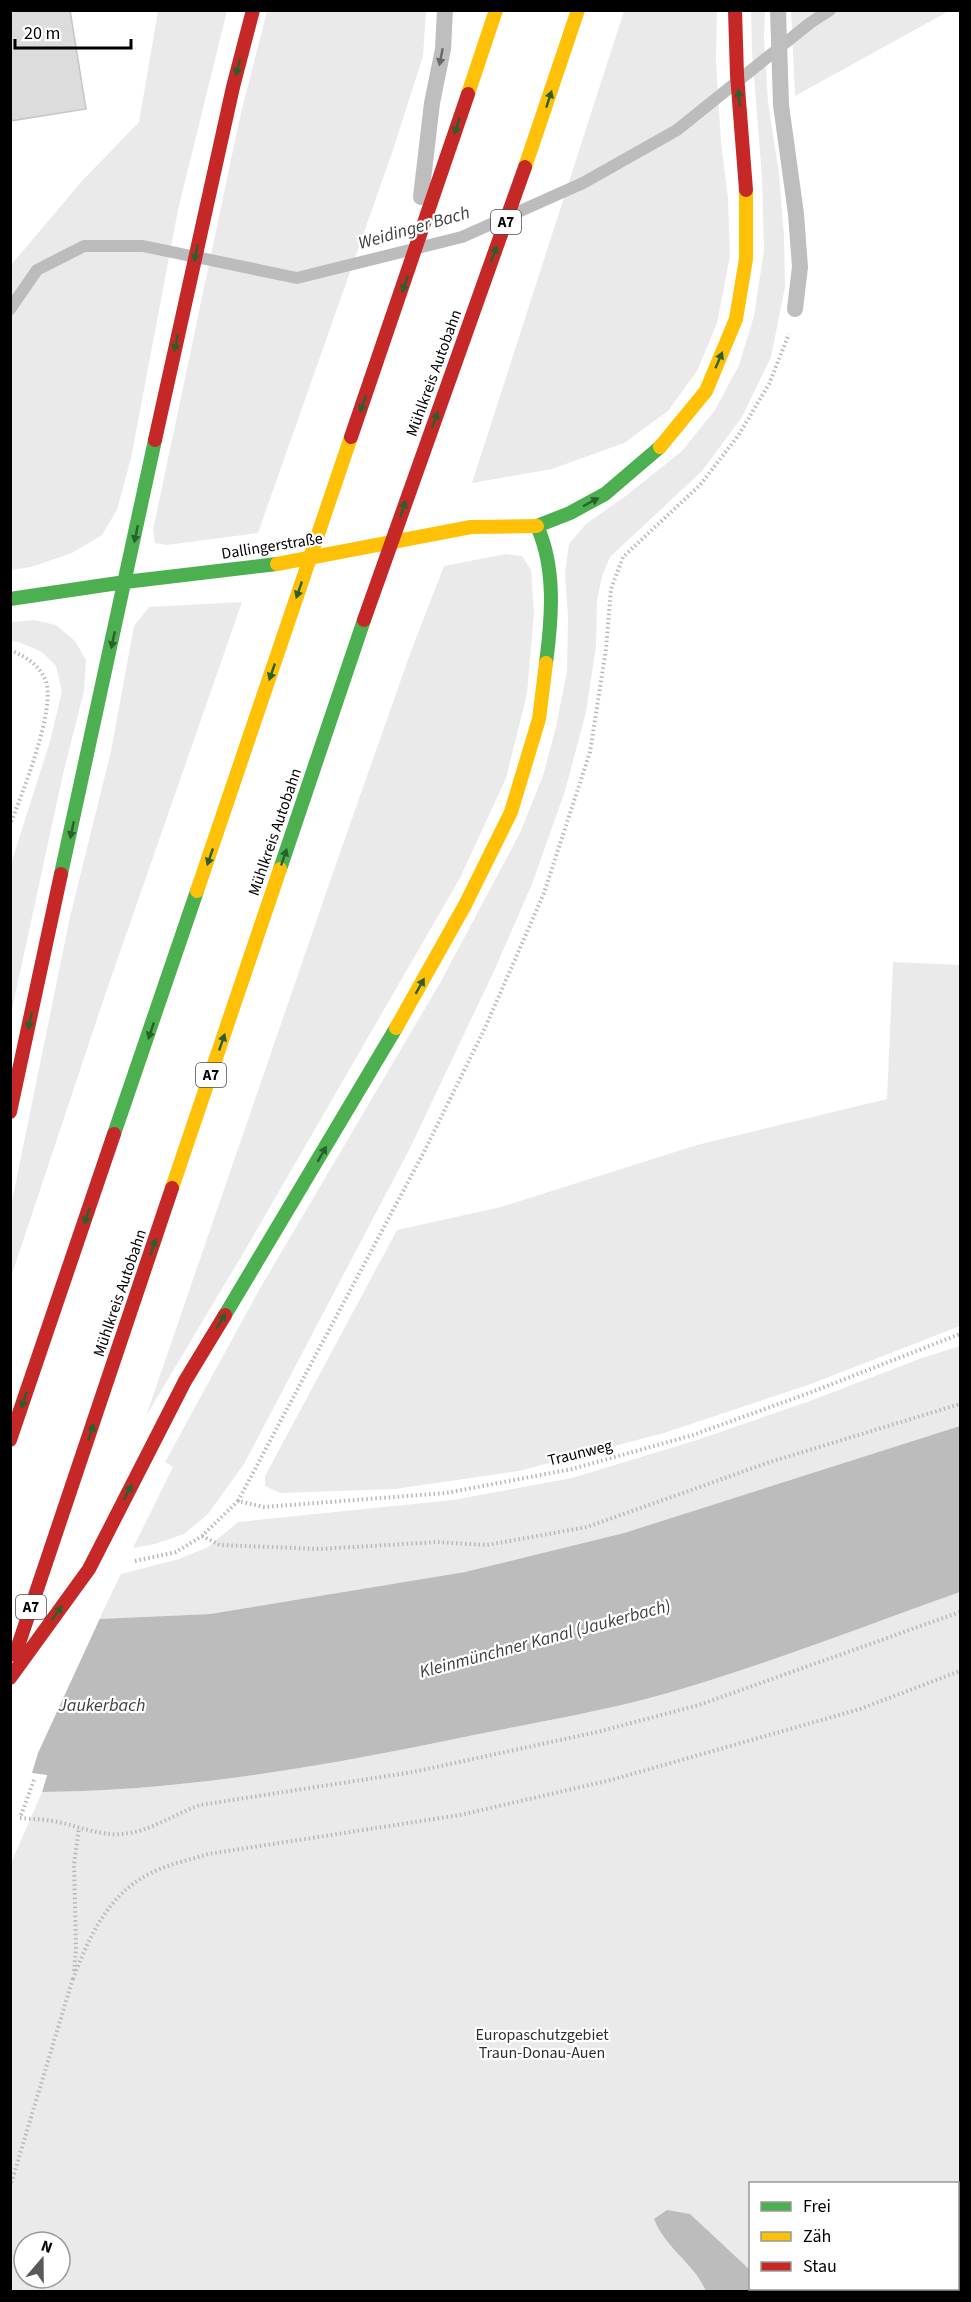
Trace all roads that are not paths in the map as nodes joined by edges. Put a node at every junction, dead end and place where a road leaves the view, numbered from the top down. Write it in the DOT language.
graph roads {
  1 [pos="253,10"];
  2 [pos="445,10"];
  3 [pos="496,10"];
  4 [pos="578,10"];
  5 [pos="735,10"];
  6 [pos="778,10"];
  7 [pos="423,229"];
  8 [pos="795,309"];
  9 [pos="537,526"];
  10 [pos="125,582"];
  11 [pos="10,599"];
  12 [pos="10,1112"];
  13 [pos="10,1440"];
  14 [pos="10,1667"];
  15 [pos="10,1678"];
  1 -- 10 [label="main road, one-way"];
  2 -- 7 [label="lane, one-way"];
  3 -- 7 [label="main road, one-way"];
  14 -- 4 [label="main road, Mühlkreis Autobahn / A7, one-way"];
  9 -- 5 [label="main road, one-way"];
  6 -- 8 [label="lane"];
  7 -- 13 [label="main road, one-way"];
  9 -- 10 [label="main road, Dallingerstraße"];
  15 -- 9 [label="main road, one-way"];
  10 -- 11 [label="main road, Dallingerstraße"];
  10 -- 12 [label="main road, one-way"];
}
